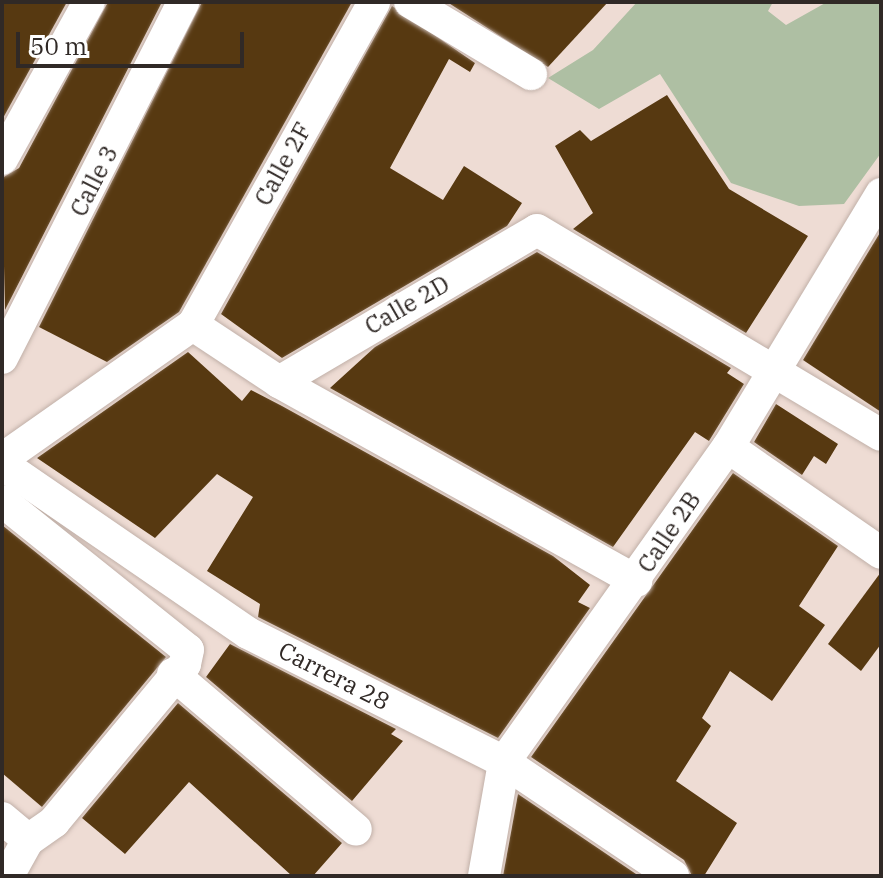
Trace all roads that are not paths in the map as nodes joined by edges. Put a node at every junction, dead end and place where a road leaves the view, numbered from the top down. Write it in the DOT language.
graph roads {
  1 [pos="89,2"];
  2 [pos="183,2"];
  3 [pos="374,2"];
  4 [pos="410,2"];
  5 [pos="531,74"];
  6 [pos="2,159"];
  7 [pos="880,198"];
  8 [pos="193,325"];
  9 [pos="2,358"];
  10 [pos="776,366"];
  11 [pos="279,382"];
  12 [pos="881,435"];
  13 [pos="728,447"];
  14 [pos="2,461"];
  15 [pos="2,501"];
  16 [pos="881,553"];
  17 [pos="636,581"];
  18 [pos="180,665"];
  19 [pos="504,762"];
  20 [pos="2,818"];
  21 [pos="356,830"];
  22 [pos="28,840"];
  23 [pos="8,876"];
  24 [pos="484,876"];
  25 [pos="673,876"];
  1 -- 6 [label="street"];
  2 -- 9 [label="street, Calle 3"];
  3 -- 8 [label="street, Calle 2F"];
  4 -- 5 [label="street"];
  7 -- 10 [label="street, Calle 2B"];
  8 -- 11 [label="street"];
  8 -- 14 [label="street"];
  10 -- 11 [label="street, Calle 2D"];
  10 -- 12 [label="street"];
  10 -- 13 [label="street, Calle 2B"];
  11 -- 17 [label="street"];
  13 -- 16 [label="street"];
  13 -- 17 [label="street, Calle 2B"];
  14 -- 19 [label="street, Carrera 28"];
  15 -- 18 [label="street"];
  17 -- 19 [label="street, Calle 2B"];
  18 -- 21 [label="street"];
  18 -- 22 [label="street"];
  19 -- 24 [label="street, Calle 2B"];
  19 -- 25 [label="street, Carrera 28"];
  20 -- 22 [label="street"];
  22 -- 23 [label="street"];
}
